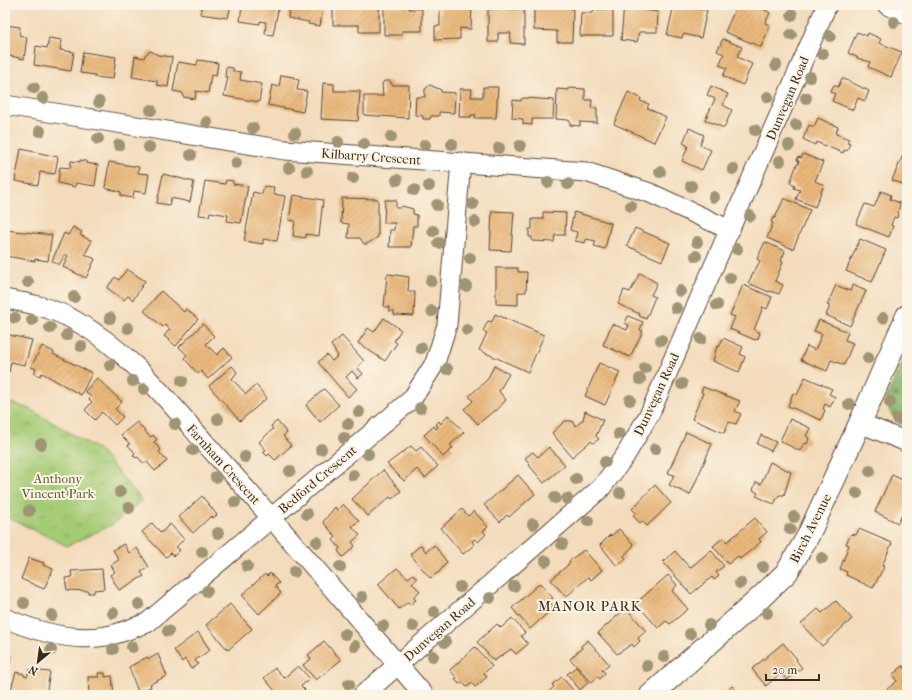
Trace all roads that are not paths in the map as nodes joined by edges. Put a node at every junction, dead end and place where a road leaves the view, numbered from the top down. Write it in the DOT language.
graph roads {
  1 [pos="827,5"];
  2 [pos="887,5"];
  3 [pos="907,14"];
  4 [pos="5,105"];
  5 [pos="461,162"];
  6 [pos="730,230"];
  7 [pos="5,299"];
  8 [pos="907,316"];
  9 [pos="860,423"];
  10 [pos="907,442"];
  11 [pos="272,517"];
  12 [pos="5,618"];
  13 [pos="398,665"];
  14 [pos="363,695"];
  15 [pos="424,695"];
  16 [pos="651,695"];
  1 -- 6 [label="street, Dunvegan Road"];
  2 -- 3 [label="street"];
  4 -- 5 [label="street, Kilbarry Crescent"];
  5 -- 6 [label="street, Kilbarry Crescent"];
  5 -- 11 [label="street, Bedford Crescent"];
  6 -- 13 [label="street, Dunvegan Road"];
  7 -- 11 [label="street, Farnham Crescent"];
  8 -- 9 [label="street, Birch Avenue"];
  9 -- 10 [label="street"];
  9 -- 16 [label="street, Birch Avenue"];
  11 -- 12 [label="street, Bedford Crescent"];
  11 -- 13 [label="street, Farnham Crescent"];
  13 -- 14 [label="street, Dunvegan Road"];
  13 -- 15 [label="street, Farnham Crescent"];
}
